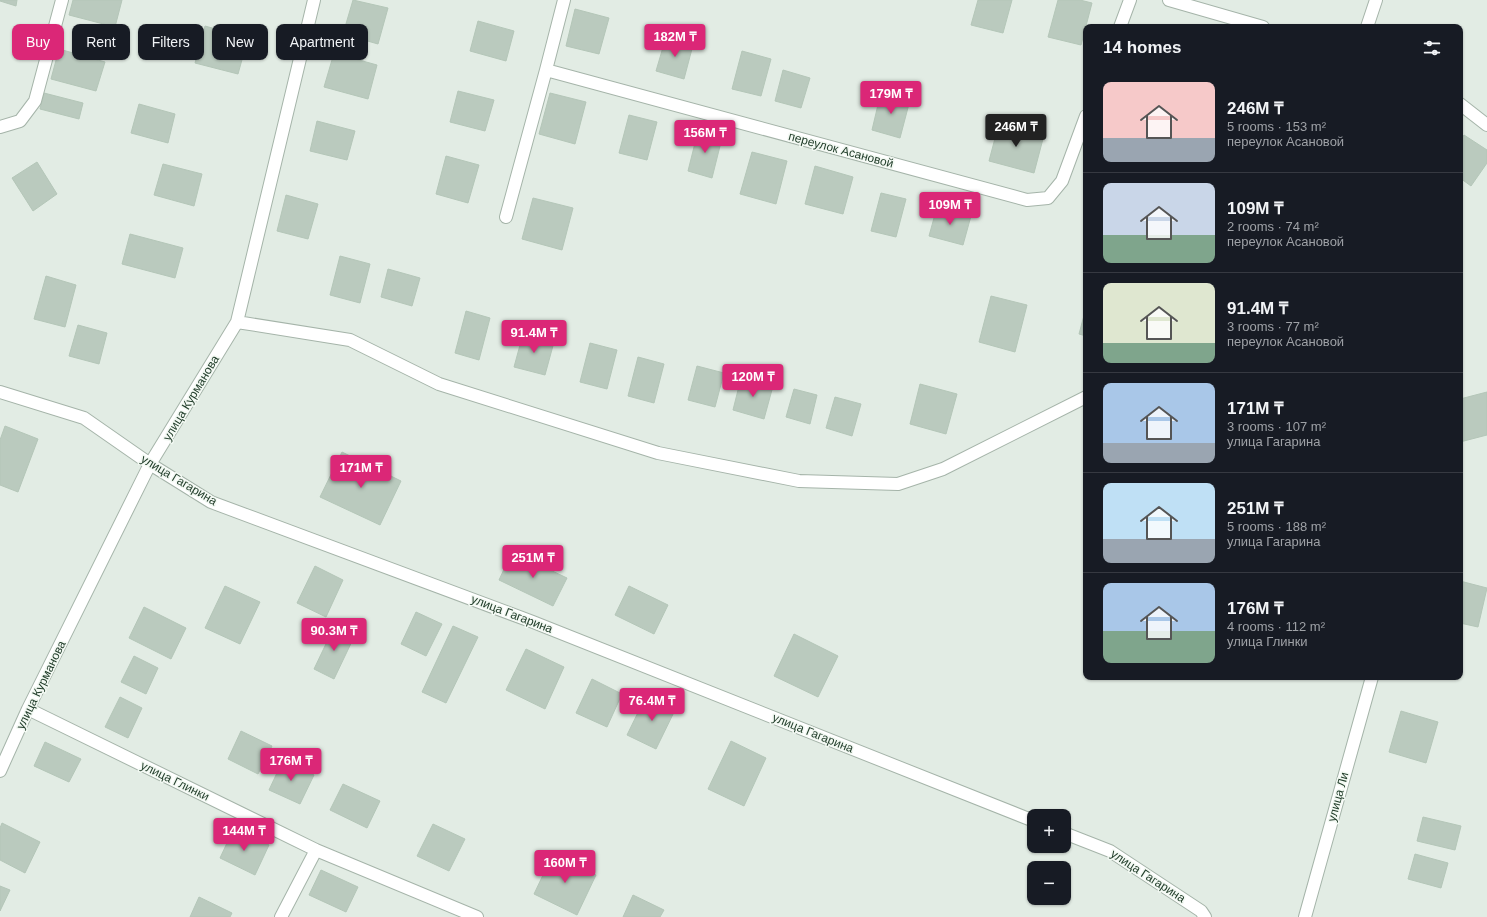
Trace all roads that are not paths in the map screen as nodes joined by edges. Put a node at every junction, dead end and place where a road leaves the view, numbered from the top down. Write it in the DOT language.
graph roads {
  1 [pos="62,0"];
  2 [pos="314,0"];
  3 [pos="564,0"];
  4 [pos="1130,0"];
  5 [pos="1169,0"];
  6 [pos="1376,0"];
  7 [pos="1121,24"];
  8 [pos="1253,24"];
  9 [pos="1368,24"];
  10 [pos="546,70"];
  11 [pos="1463,106"];
  12 [pos="1083,124"];
  13 [pos="1487,124"];
  14 [pos="0,127"];
  15 [pos="506,217"];
  16 [pos="237,322"];
  17 [pos="0,392"];
  18 [pos="1083,399"];
  19 [pos="150,464"];
  20 [pos="1371,680"];
  21 [pos="28,708"];
  22 [pos="0,771"];
  23 [pos="1027,818"];
  24 [pos="1071,836"];
  25 [pos="316,850"];
  26 [pos="281,917"];
  27 [pos="477,917"];
  28 [pos="1205,917"];
  29 [pos="1305,917"];
  1 -- 14 [label="street"];
  2 -- 16 [label="street, улица Курманова"];
  3 -- 10 [label="street"];
  4 -- 7 [label="street"];
  5 -- 8 [label="street"];
  6 -- 9 [label="street"];
  10 -- 12 [label="street, переулок Асановой"];
  10 -- 15 [label="street"];
  11 -- 13 [label="street"];
  16 -- 18 [label="street"];
  16 -- 19 [label="street, улица Курманова"];
  17 -- 19 [label="street, улица Гагарина"];
  19 -- 21 [label="street, улица Курманова"];
  19 -- 23 [label="street, улица Гагарина"];
  20 -- 29 [label="street, улица Ли"];
  21 -- 22 [label="street, улица Курманова"];
  21 -- 25 [label="street, улица Глинки"];
  24 -- 28 [label="street, улица Гагарина"];
  25 -- 26 [label="street"];
  25 -- 27 [label="street, улица Глинки"];
}
